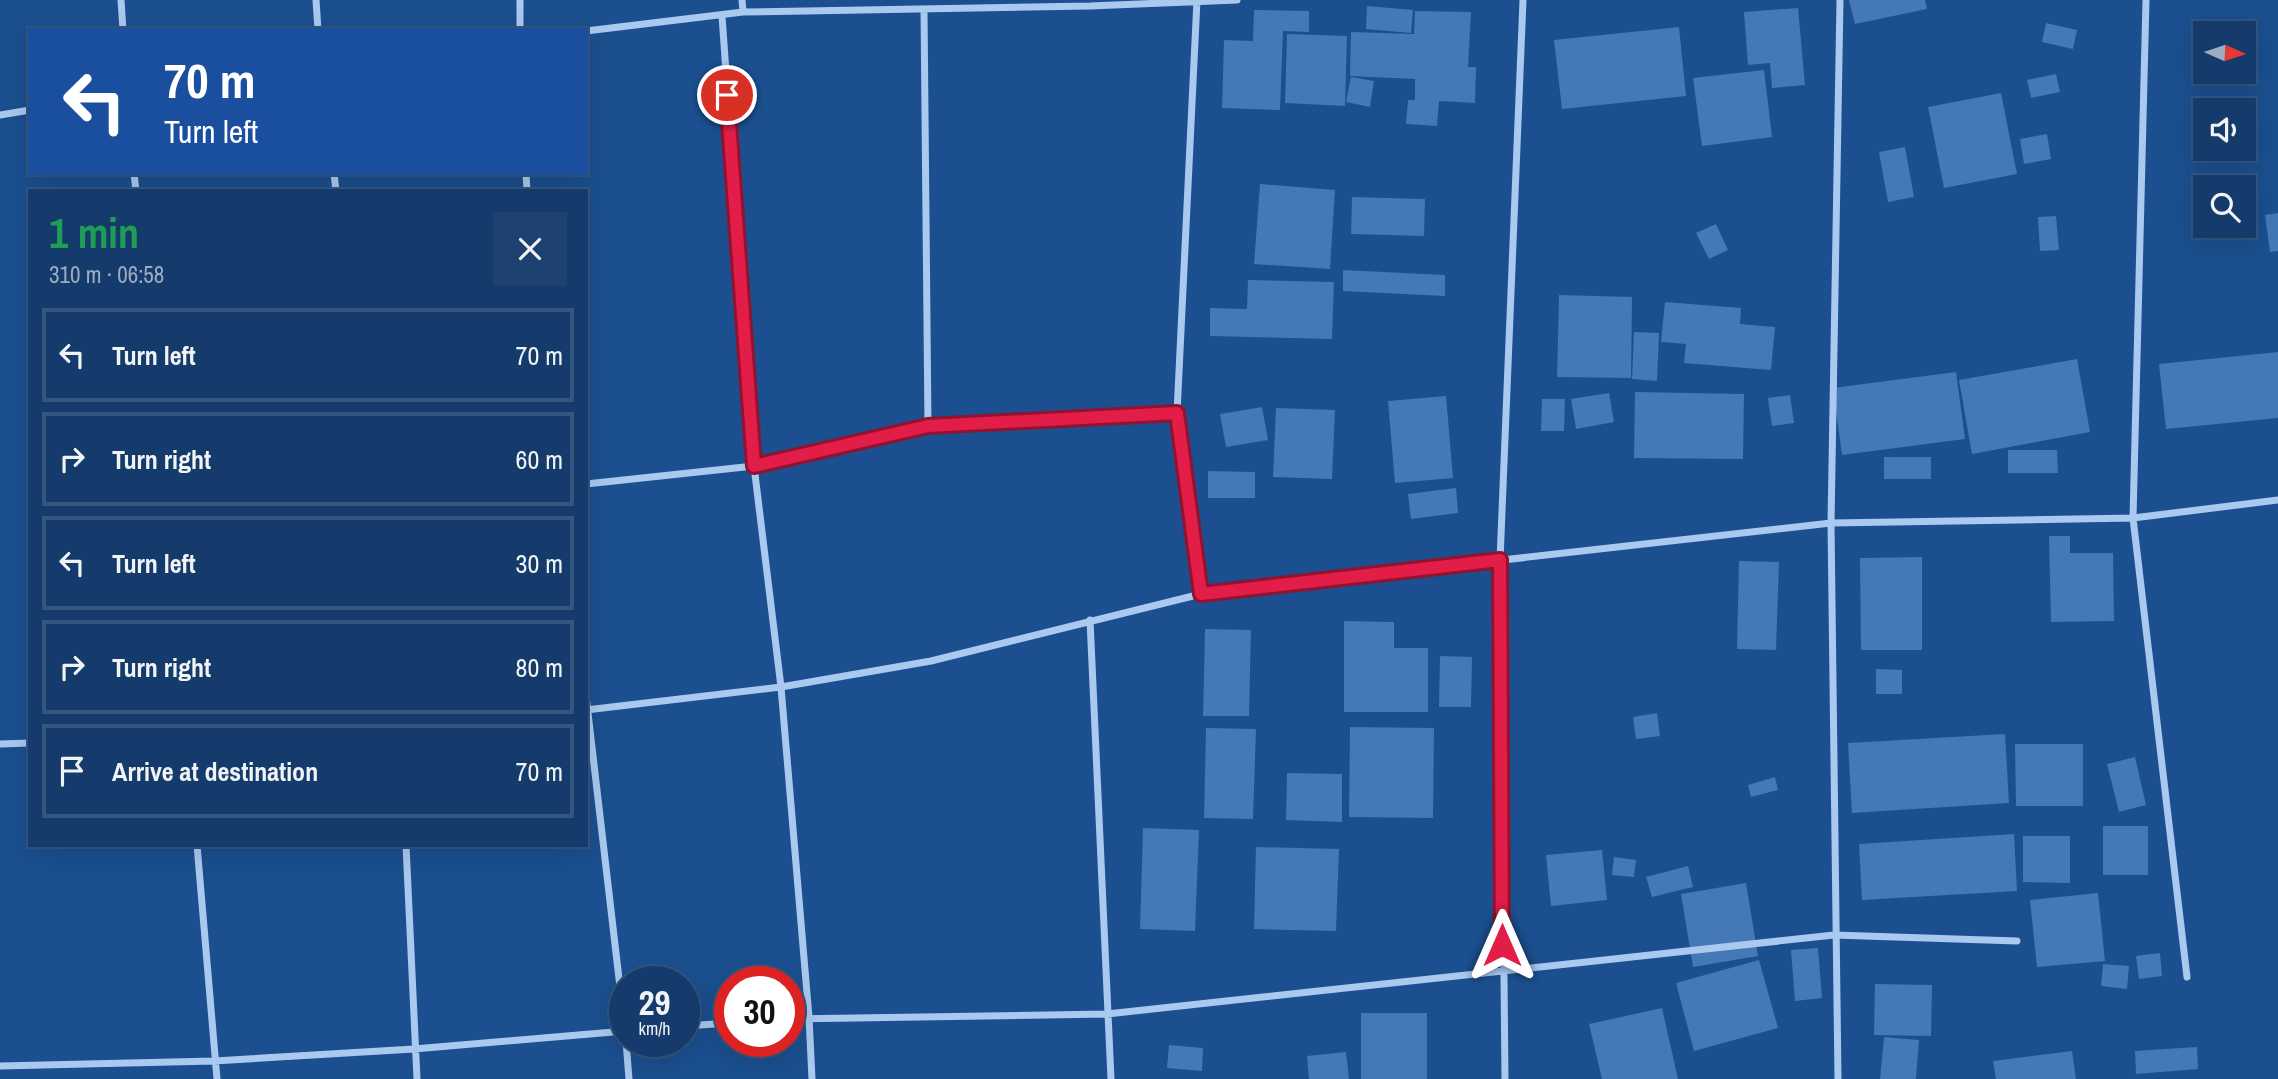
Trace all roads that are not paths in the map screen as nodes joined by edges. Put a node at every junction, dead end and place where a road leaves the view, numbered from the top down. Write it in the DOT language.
graph roads {
  1 [pos="121,0"];
  2 [pos="316,0"];
  3 [pos="520,0"];
  4 [pos="742,0"];
  5 [pos="1197,0"];
  6 [pos="1237,0"];
  7 [pos="1522,0"];
  8 [pos="1840,0"];
  9 [pos="2146,0"];
  10 [pos="924,9"];
  11 [pos="743,12"];
  12 [pos="722,16"];
  13 [pos="123,28"];
  14 [pos="318,28"];
  15 [pos="520,28"];
  16 [pos="588,31"];
  17 [pos="28,110"];
  18 [pos="0,115"];
  19 [pos="1177,413"];
  20 [pos="928,426"];
  21 [pos="754,466"];
  22 [pos="588,484"];
  23 [pos="2278,500"];
  24 [pos="2133,518"];
  25 [pos="1831,523"];
  26 [pos="1500,560"];
  27 [pos="1201,594"];
  28 [pos="1090,620"];
  29 [pos="781,687"];
  30 [pos="588,710"];
  31 [pos="28,743"];
  32 [pos="0,744"];
  33 [pos="197,847"];
  34 [pos="406,847"];
  35 [pos="1834,935"];
  36 [pos="2017,941"];
  37 [pos="618,966"];
  38 [pos="1502,973"];
  39 [pos="2187,977"];
  40 [pos="1107,1014"];
  41 [pos="805,1017"];
  42 [pos="809,1017"];
  43 [pos="609,1031"];
  44 [pos="414,1049"];
  45 [pos="627,1057"];
  46 [pos="214,1061"];
  47 [pos="0,1066"];
  48 [pos="217,1079"];
  49 [pos="417,1079"];
  50 [pos="629,1079"];
  51 [pos="812,1079"];
  52 [pos="1111,1079"];
  53 [pos="1505,1079"];
  54 [pos="1838,1079"];
  1 -- 13 [label="street"];
  2 -- 14 [label="street"];
  3 -- 15 [label="street"];
  4 -- 11 [label="street"];
  5 -- 6 [label="street"];
  5 -- 10 [label="street"];
  5 -- 19 [label="street"];
  7 -- 26 [label="street"];
  8 -- 25 [label="street"];
  9 -- 24 [label="street"];
  10 -- 11 [label="street"];
  10 -- 20 [label="street"];
  11 -- 12 [label="street"];
  12 -- 16 [label="street"];
  12 -- 21 [label="street"];
  17 -- 18 [label="street"];
  19 -- 20 [label="street"];
  19 -- 27 [label="street"];
  20 -- 21 [label="street"];
  21 -- 22 [label="street"];
  21 -- 29 [label="street"];
  23 -- 24 [label="street"];
  24 -- 25 [label="street"];
  24 -- 39 [label="street"];
  25 -- 26 [label="street"];
  25 -- 35 [label="street"];
  26 -- 27 [label="street"];
  26 -- 38 [label="street"];
  27 -- 28 [label="street"];
  28 -- 29 [label="street"];
  28 -- 40 [label="street"];
  29 -- 30 [label="street"];
  29 -- 42 [label="street"];
  30 -- 37 [label="street"];
  31 -- 32 [label="street"];
  33 -- 46 [label="street"];
  34 -- 44 [label="street"];
  35 -- 36 [label="street"];
  35 -- 38 [label="street"];
  35 -- 54 [label="street"];
  38 -- 40 [label="street"];
  38 -- 53 [label="street"];
  40 -- 42 [label="street"];
  40 -- 52 [label="street"];
  41 -- 42 [label="street"];
  42 -- 51 [label="street"];
  43 -- 44 [label="street"];
  44 -- 46 [label="street"];
  44 -- 49 [label="street"];
  45 -- 50 [label="street"];
  46 -- 47 [label="street"];
  46 -- 48 [label="street"];
}
